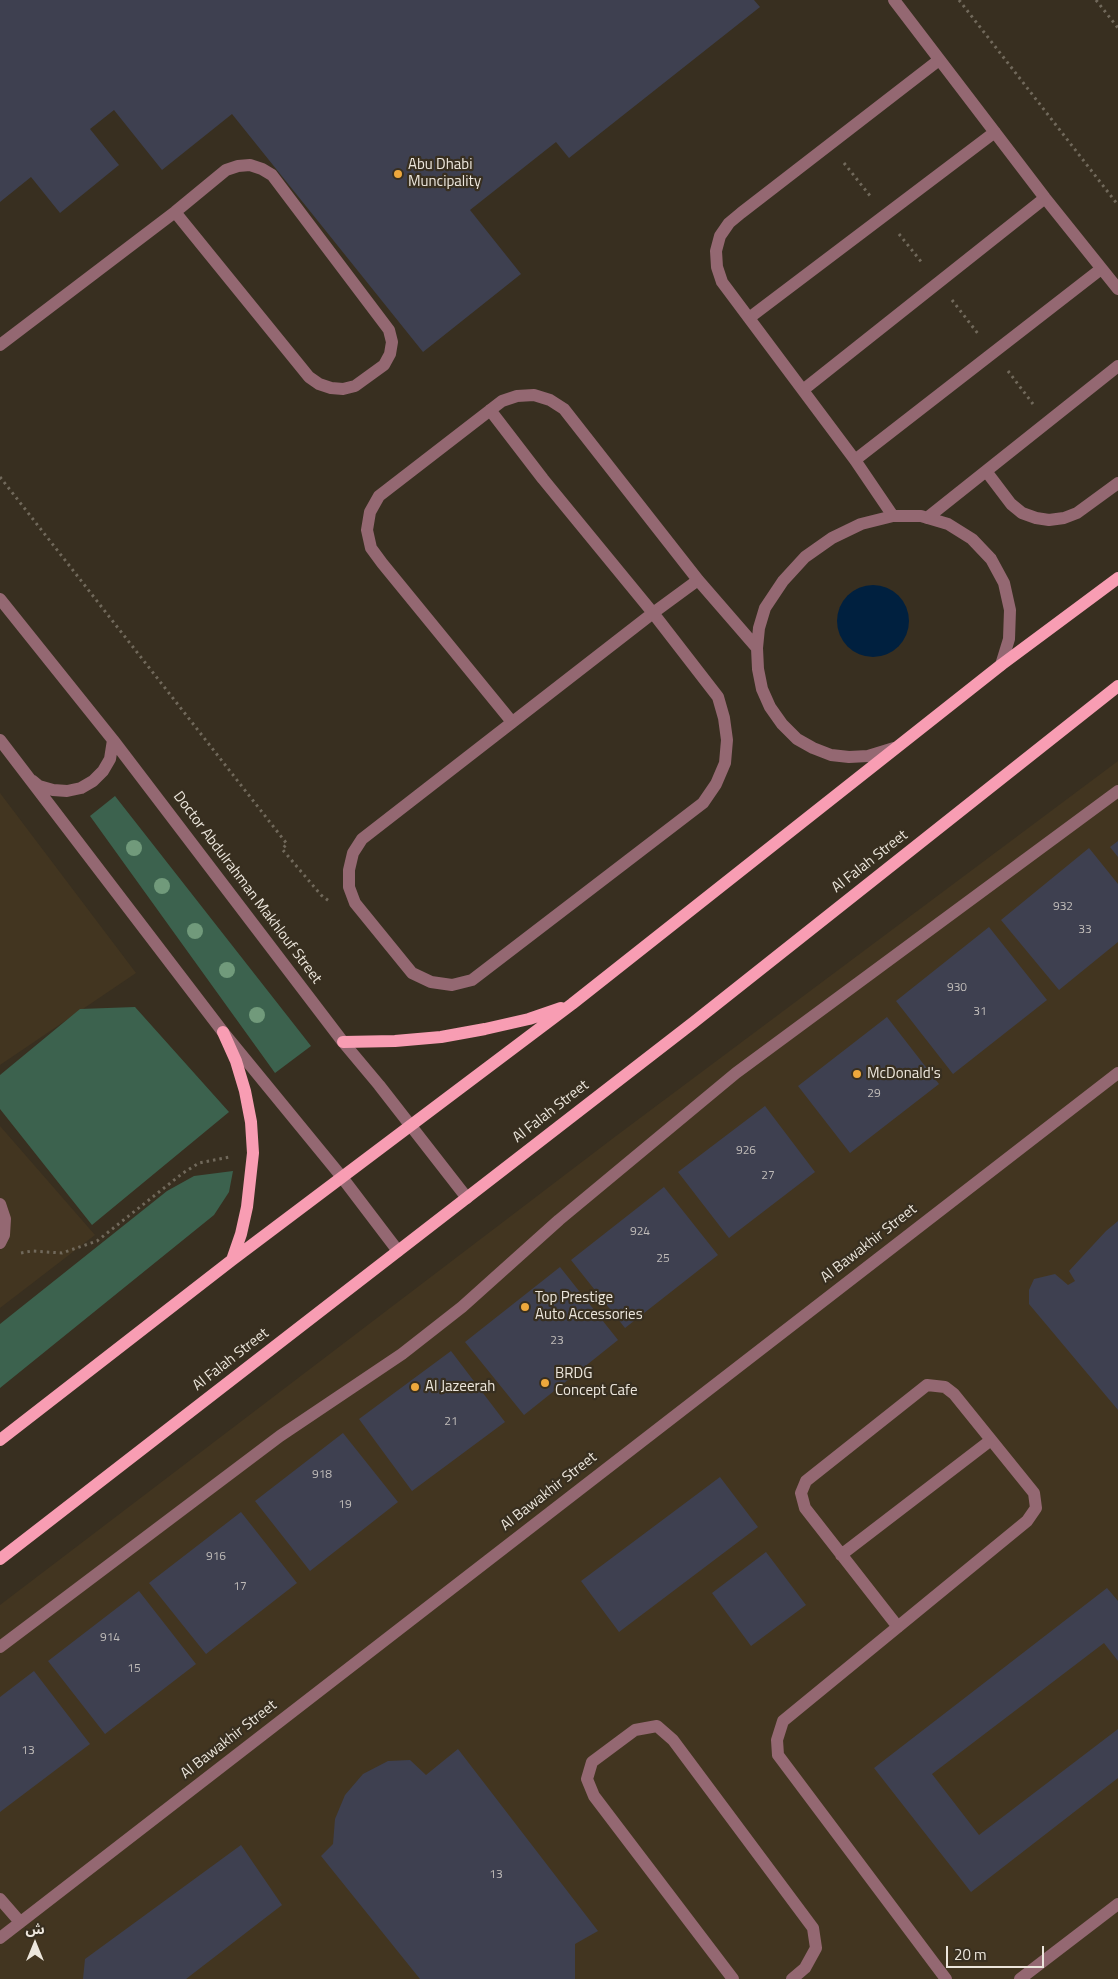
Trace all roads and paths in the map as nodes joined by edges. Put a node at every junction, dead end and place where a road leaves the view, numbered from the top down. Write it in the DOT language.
graph roads {
  1 [pos="894,0"];
  2 [pos="959,0"];
  3 [pos="1096,0"];
  4 [pos="1118,28"];
  5 [pos="939,60"];
  6 [pos="994,132"];
  7 [pos="1045,198"];
  8 [pos="1118,205"];
  9 [pos="175,212"];
  10 [pos="1101,269"];
  11 [pos="1118,290"];
  12 [pos="749,318"];
  13 [pos="0,345"];
  14 [pos="1118,366"];
  15 [pos="803,390"];
  16 [pos="490,410"];
  17 [pos="855,460"];
  18 [pos="986,471"];
  19 [pos="0,477"];
  20 [pos="1118,483"];
  21 [pos="893,516"];
  22 [pos="927,518"];
  23 [pos="1118,578"];
  24 [pos="698,580"];
  25 [pos="0,599"];
  26 [pos="653,613"];
  27 [pos="756,648"];
  28 [pos="1001,665"];
  29 [pos="1118,686"];
  30 [pos="512,722"];
  31 [pos="0,740"];
  32 [pos="113,740"];
  33 [pos="903,743"];
  34 [pos="27,777"];
  35 [pos="1118,791"];
  36 [pos="360,910"];
  37 [pos="572,1004"];
  38 [pos="223,1032"];
  39 [pos="343,1042"];
  40 [pos="1118,1073"];
  41 [pos="411,1126"];
  42 [pos="253,1153"];
  43 [pos="341,1176"];
  44 [pos="467,1198"];
  45 [pos="0,1204"];
  46 [pos="0,1243"];
  47 [pos="398,1251"];
  48 [pos="16,1254"];
  49 [pos="232,1260"];
  50 [pos="0,1440"];
  51 [pos="991,1440"];
  52 [pos="841,1555"];
  53 [pos="0,1559"];
  54 [pos="898,1627"];
  55 [pos="0,1647"];
  56 [pos="0,1899"];
  57 [pos="1118,1904"];
  58 [pos="20,1922"];
  59 [pos="0,1938"];
  60 [pos="733,1979"];
  61 [pos="792,1979"];
  62 [pos="946,1979"];
  63 [pos="1020,1979"];
  1 -- 5 [label="street"];
  2 -- 8 [label="path"];
  3 -- 4 [label="path"];
  5 -- 6 [label="street"];
  5 -- 12 [label="street"];
  6 -- 7 [label="street"];
  6 -- 12 [label="street"];
  7 -- 10 [label="street"];
  7 -- 15 [label="street"];
  9 -- 9 [label="street"];
  9 -- 13 [label="street"];
  10 -- 11 [label="street"];
  10 -- 17 [label="street"];
  12 -- 15 [label="street"];
  14 -- 18 [label="street"];
  15 -- 17 [label="street"];
  16 -- 24 [label="street"];
  16 -- 26 [label="street"];
  16 -- 30 [label="street"];
  17 -- 21 [label="street"];
  18 -- 20 [label="street"];
  18 -- 22 [label="street"];
  19 -- 36 [label="path"];
  21 -- 22 [label="street"];
  21 -- 27 [label="street"];
  22 -- 28 [label="street"];
  23 -- 28 [label="main road"];
  24 -- 26 [label="street"];
  24 -- 27 [label="street"];
  25 -- 32 [label="street, Doctor Abdulrahman Makhlouf Street"];
  26 -- 30 [label="street"];
  26 -- 36 [label="street"];
  27 -- 33 [label="street"];
  28 -- 33 [label="main road"];
  29 -- 44 [label="main road, Al Falah Street"];
  30 -- 36 [label="street"];
  31 -- 34 [label="street"];
  32 -- 34 [label="street"];
  32 -- 39 [label="street, Doctor Abdulrahman Makhlouf Street"];
  33 -- 37 [label="main road"];
  34 -- 38 [label="street"];
  35 -- 55 [label="street"];
  37 -- 39 [label="main road"];
  37 -- 41 [label="main road"];
  38 -- 42 [label="main road"];
  38 -- 43 [label="street"];
  39 -- 41 [label="street, Doctor Abdulrahman Makhlouf Street"];
  40 -- 58 [label="street, Al Bawakhir Street"];
  41 -- 43 [label="main road"];
  41 -- 44 [label="street, Doctor Abdulrahman Makhlouf Street"];
  42 -- 48 [label="path"];
  42 -- 49 [label="main road"];
  43 -- 47 [label="street"];
  43 -- 49 [label="main road"];
  44 -- 47 [label="main road, Al Falah Street"];
  45 -- 46 [label="street"];
  47 -- 53 [label="main road, Al Falah Street"];
  49 -- 50 [label="main road"];
  51 -- 52 [label="street"];
  51 -- 52 [label="street"];
  51 -- 54 [label="street"];
  52 -- 54 [label="street"];
  54 -- 62 [label="street"];
  56 -- 58 [label="street"];
  57 -- 63 [label="street"];
  58 -- 59 [label="street, Al Bawakhir Street"];
  60 -- 61 [label="street"];
}
